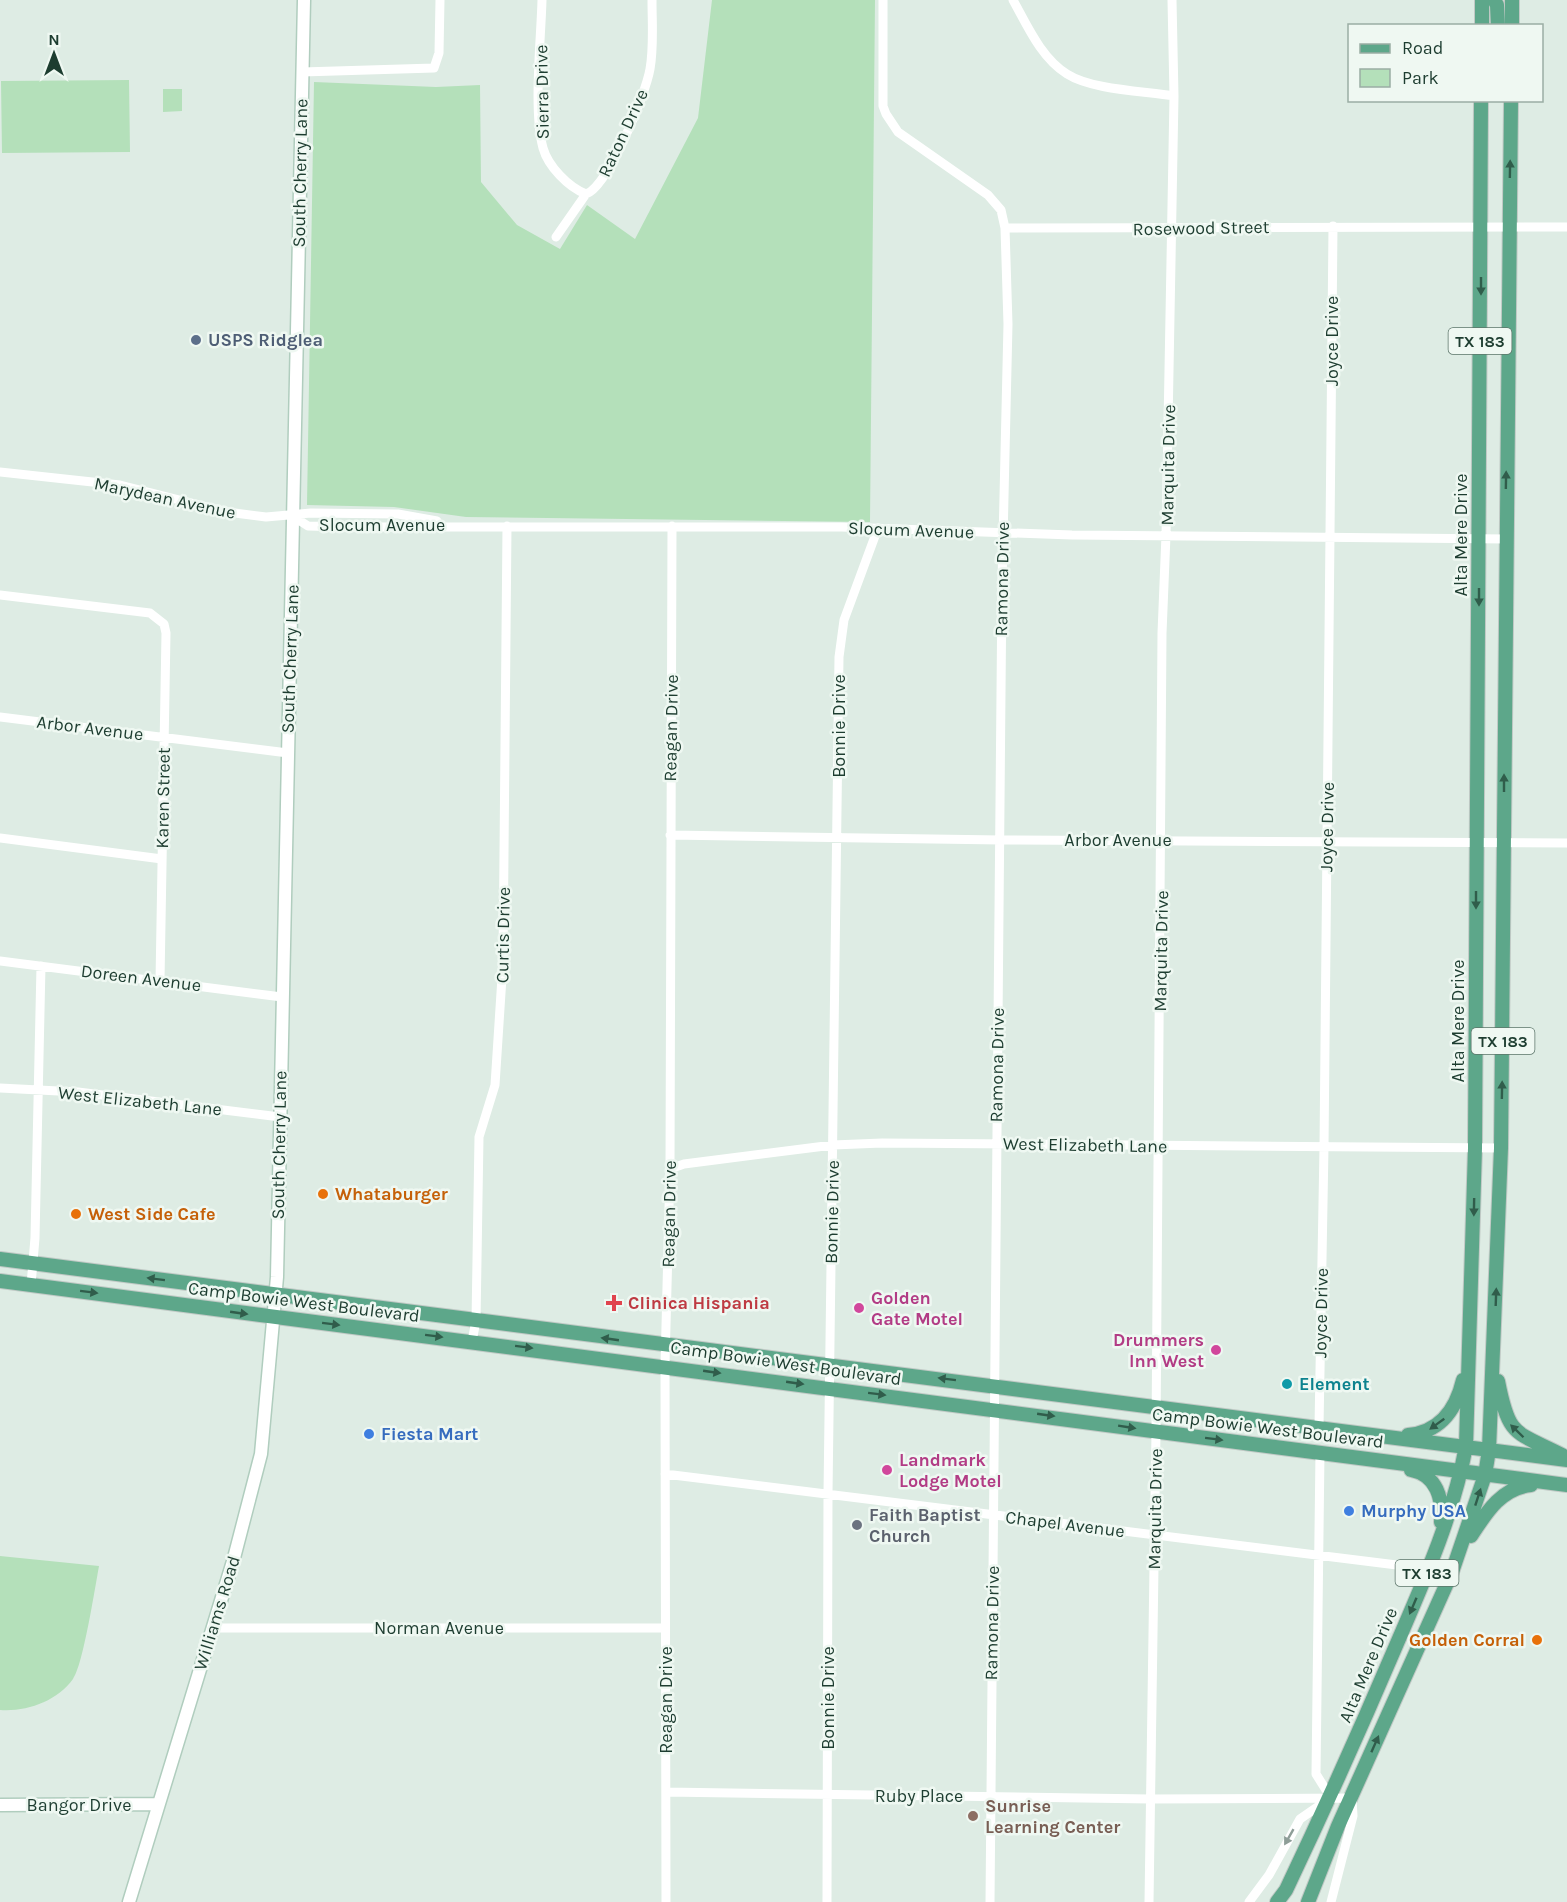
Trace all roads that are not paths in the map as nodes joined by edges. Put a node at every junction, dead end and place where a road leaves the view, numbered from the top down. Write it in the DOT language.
graph roads {
  1 [pos="304,0"];
  2 [pos="440,0"];
  3 [pos="542,0"];
  4 [pos="652,0"];
  5 [pos="883,0"];
  6 [pos="1012,0"];
  7 [pos="1172,0"];
  8 [pos="1482,0"];
  9 [pos="1494,0"];
  10 [pos="1512,0"];
  11 [pos="1482,24"];
  12 [pos="1498,24"];
  13 [pos="1512,24"];
  14 [pos="302,72"];
  15 [pos="1174,96"];
  16 [pos="1481,102"];
  17 [pos="1511,102"];
  18 [pos="590,193"];
  19 [pos="1333,226"];
  20 [pos="1172,227"];
  21 [pos="1481,227"];
  22 [pos="1508,227"];
  23 [pos="1005,228"];
  24 [pos="1567,228"];
  25 [pos="556,237"];
  26 [pos="0,472"];
  27 [pos="294,517"];
  28 [pos="507,526"];
  29 [pos="672,526"];
  30 [pos="878,528"];
  31 [pos="1003,533"];
  32 [pos="1166,535"];
  33 [pos="1331,537"];
  34 [pos="1479,538"];
  35 [pos="1506,538"];
  36 [pos="0,595"];
  37 [pos="0,717"];
  38 [pos="164,738"];
  39 [pos="288,753"];
  40 [pos="670,835"];
  41 [pos="0,838"];
  42 [pos="838,838"];
  43 [pos="1001,840"];
  44 [pos="1162,840"];
  45 [pos="1326,840"];
  46 [pos="1477,842"];
  47 [pos="1504,842"];
  48 [pos="1567,843"];
  49 [pos="162,859"];
  50 [pos="0,961"];
  51 [pos="41,966"];
  52 [pos="160,981"];
  53 [pos="282,997"];
  54 [pos="0,1088"];
  55 [pos="39,1091"];
  56 [pos="280,1117"];
  57 [pos="997,1143"];
  58 [pos="833,1145"];
  59 [pos="1158,1146"];
  60 [pos="1324,1147"];
  61 [pos="1475,1148"];
  62 [pos="1501,1148"];
  63 [pos="670,1169"];
  64 [pos="0,1259"];
  65 [pos="34,1263"];
  66 [pos="0,1281"];
  67 [pos="31,1285"];
  68 [pos="276,1294"];
  69 [pos="273,1317"];
  70 [pos="476,1321"];
  71 [pos="472,1341"];
  72 [pos="665,1346"];
  73 [pos="1469,1354"];
  74 [pos="1493,1356"];
  75 [pos="831,1364"];
  76 [pos="665,1365"];
  77 [pos="994,1386"];
  78 [pos="829,1388"];
  79 [pos="1156,1407"];
  80 [pos="994,1408"];
  81 [pos="1319,1427"];
  82 [pos="1156,1432"];
  83 [pos="1369,1433"];
  84 [pos="1466,1446"];
  85 [pos="1489,1450"];
  86 [pos="1320,1452"];
  87 [pos="1335,1454"];
  88 [pos="1567,1460"];
  89 [pos="1461,1472"];
  90 [pos="665,1473"];
  91 [pos="1485,1475"];
  92 [pos="1560,1484"];
  93 [pos="828,1493"];
  94 [pos="993,1515"];
  95 [pos="1154,1535"];
  96 [pos="1440,1538"];
  97 [pos="1319,1556"];
  98 [pos="1457,1558"];
  99 [pos="1429,1569"];
  100 [pos="212,1628"];
  101 [pos="665,1628"];
  102 [pos="666,1792"];
  103 [pos="828,1795"];
  104 [pos="991,1796"];
  105 [pos="1331,1798"];
  106 [pos="1352,1798"];
  107 [pos="1150,1799"];
  108 [pos="158,1804"];
  109 [pos="0,1805"];
  110 [pos="129,1902"];
  111 [pos="666,1902"];
  112 [pos="827,1902"];
  113 [pos="990,1902"];
  114 [pos="1149,1902"];
  115 [pos="1249,1902"];
  116 [pos="1277,1902"];
  117 [pos="1308,1902"];
  118 [pos="1331,1902"];
  1 -- 14 [label="street, South Cherry Lane"];
  2 -- 14 [label="street"];
  3 -- 18 [label="street, Sierra Drive"];
  4 -- 18 [label="street, Raton Drive"];
  5 -- 23 [label="street"];
  6 -- 15 [label="street"];
  7 -- 15 [label="street, Marquita Drive"];
  8 -- 11 [label="main road"];
  9 -- 12 [label="main road"];
  10 -- 13 [label="main road"];
  14 -- 27 [label="street, South Cherry Lane"];
  15 -- 20 [label="street, Marquita Drive"];
  16 -- 21 [label="main road, Alta Mere Drive / TX 183"];
  22 -- 17 [label="main road, Alta Mere Drive / TX 183, one-way"];
  18 -- 25 [label="street, Raton Drive"];
  19 -- 20 [label="street, Rosewood Street"];
  19 -- 21 [label="street, Rosewood Street"];
  19 -- 33 [label="street, Joyce Drive"];
  20 -- 23 [label="street, Rosewood Street"];
  20 -- 32 [label="street, Marquita Drive"];
  21 -- 22 [label="street, Rosewood Street"];
  21 -- 34 [label="main road, Alta Mere Drive / TX 183, one-way"];
  22 -- 24 [label="street, Rosewood Street"];
  35 -- 22 [label="main road, Alta Mere Drive / TX 183, one-way"];
  23 -- 31 [label="street, Ramona Drive"];
  26 -- 27 [label="street, Marydean Avenue"];
  27 -- 28 [label="street, Slocum Avenue"];
  27 -- 39 [label="street, South Cherry Lane"];
  28 -- 29 [label="street, Slocum Avenue"];
  28 -- 70 [label="street, Curtis Drive"];
  29 -- 30 [label="street, Slocum Avenue"];
  29 -- 40 [label="street, Reagan Drive"];
  30 -- 31 [label="street, Slocum Avenue"];
  30 -- 42 [label="street, Bonnie Drive"];
  31 -- 32 [label="street, Slocum Avenue"];
  31 -- 43 [label="street, Ramona Drive"];
  32 -- 33 [label="street, Slocum Avenue"];
  32 -- 44 [label="street, Marquita Drive"];
  33 -- 34 [label="street, Slocum Avenue"];
  33 -- 45 [label="street, Joyce Drive"];
  34 -- 35 [label="street, Slocum Avenue"];
  34 -- 46 [label="main road, Alta Mere Drive / TX 183, one-way"];
  47 -- 35 [label="main road, Alta Mere Drive / TX 183, one-way"];
  36 -- 38 [label="street, Karen Street"];
  37 -- 38 [label="street, Arbor Avenue"];
  38 -- 39 [label="street, Arbor Avenue"];
  38 -- 49 [label="street, Karen Street"];
  39 -- 53 [label="street, South Cherry Lane"];
  40 -- 42 [label="street, Arbor Avenue"];
  40 -- 63 [label="street, Reagan Drive"];
  41 -- 49 [label="street"];
  42 -- 43 [label="street, Arbor Avenue"];
  42 -- 58 [label="street, Bonnie Drive"];
  43 -- 44 [label="street, Arbor Avenue"];
  43 -- 57 [label="street, Ramona Drive"];
  44 -- 45 [label="street, Arbor Avenue"];
  44 -- 59 [label="street, Marquita Drive"];
  45 -- 46 [label="street, Arbor Avenue"];
  45 -- 60 [label="street, Joyce Drive"];
  46 -- 47 [label="street, Arbor Avenue"];
  46 -- 61 [label="main road, Alta Mere Drive / TX 183, one-way"];
  47 -- 48 [label="street, Arbor Avenue"];
  62 -- 47 [label="main road, Alta Mere Drive / TX 183, one-way"];
  49 -- 52 [label="street, Karen Street"];
  50 -- 51 [label="street, Doreen Avenue"];
  51 -- 52 [label="street, Doreen Avenue"];
  51 -- 55 [label="street"];
  52 -- 53 [label="street, Doreen Avenue"];
  53 -- 56 [label="street, South Cherry Lane"];
  54 -- 55 [label="street, West Elizabeth Lane"];
  55 -- 56 [label="street, West Elizabeth Lane"];
  55 -- 65 [label="street"];
  56 -- 68 [label="street, South Cherry Lane"];
  57 -- 58 [label="street, West Elizabeth Lane"];
  57 -- 59 [label="street, West Elizabeth Lane"];
  57 -- 77 [label="street, Ramona Drive"];
  58 -- 63 [label="street, West Elizabeth Lane"];
  58 -- 75 [label="street, Bonnie Drive"];
  59 -- 60 [label="street, West Elizabeth Lane"];
  59 -- 79 [label="street, Marquita Drive"];
  60 -- 61 [label="street, West Elizabeth Lane"];
  60 -- 81 [label="street, Joyce Drive"];
  61 -- 62 [label="street, West Elizabeth Lane"];
  61 -- 73 [label="main road, Alta Mere Drive / TX 183, one-way"];
  74 -- 62 [label="main road, Alta Mere Drive / TX 183, one-way"];
  63 -- 72 [label="street, Reagan Drive"];
  64 -- 65 [label="main road, Camp Bowie West Boulevard"];
  65 -- 67 [label="street"];
  68 -- 65 [label="main road, Camp Bowie West Boulevard, one-way"];
  66 -- 67 [label="main road, Camp Bowie West Boulevard"];
  67 -- 69 [label="main road, Camp Bowie West Boulevard, one-way"];
  68 -- 69 [label="street, South Cherry Lane"];
  68 -- 70 [label="main road, Camp Bowie West Boulevard"];
  69 -- 71 [label="main road, Camp Bowie West Boulevard, one-way"];
  69 -- 100 [label="street, Williams Road"];
  70 -- 71 [label="street, Curtis Drive"];
  72 -- 70 [label="main road, Camp Bowie West Boulevard, one-way"];
  71 -- 76 [label="main road, Camp Bowie West Boulevard, one-way"];
  72 -- 75 [label="main road, Camp Bowie West Boulevard"];
  72 -- 76 [label="street, Reagan Drive"];
  73 -- 83 [label="main road, one-way"];
  73 -- 84 [label="main road, Alta Mere Drive / TX 183"];
  74 -- 85 [label="main road, Alta Mere Drive / TX 183"];
  88 -- 74 [label="main road, one-way"];
  77 -- 75 [label="main road, Camp Bowie West Boulevard, one-way"];
  75 -- 78 [label="street, Bonnie Drive"];
  76 -- 78 [label="main road, Camp Bowie West Boulevard, one-way"];
  76 -- 90 [label="street, Reagan Drive"];
  77 -- 79 [label="main road, Camp Bowie West Boulevard"];
  77 -- 80 [label="street, Ramona Drive"];
  78 -- 80 [label="main road, Camp Bowie West Boulevard, one-way"];
  78 -- 93 [label="street, Bonnie Drive"];
  79 -- 81 [label="main road, Camp Bowie West Boulevard"];
  79 -- 82 [label="street, Marquita Drive"];
  80 -- 82 [label="main road, Camp Bowie West Boulevard, one-way"];
  80 -- 94 [label="street, Ramona Drive"];
  81 -- 83 [label="main road, Camp Bowie West Boulevard"];
  82 -- 86 [label="main road, Camp Bowie West Boulevard, one-way"];
  82 -- 95 [label="street, Marquita Drive"];
  83 -- 84 [label="main road, Camp Bowie West Boulevard"];
  84 -- 85 [label="main road, Camp Bowie West Boulevard"];
  84 -- 89 [label="main road, Alta Mere Drive / TX 183"];
  85 -- 88 [label="main road, Camp Bowie West Boulevard"];
  85 -- 91 [label="main road, Alta Mere Drive / TX 183"];
  86 -- 87 [label="main road, Camp Bowie West Boulevard"];
  86 -- 97 [label="street"];
  87 -- 89 [label="main road, Camp Bowie West Boulevard"];
  87 -- 96 [label="main road"];
  89 -- 91 [label="main road, Camp Bowie West Boulevard"];
  89 -- 96 [label="main road, Alta Mere Drive / TX 183"];
  90 -- 93 [label="street, Chapel Avenue"];
  90 -- 101 [label="street, Reagan Drive"];
  91 -- 92 [label="main road, Camp Bowie West Boulevard"];
  98 -- 91 [label="main road, Alta Mere Drive / TX 183, one-way"];
  92 -- 98 [label="main road"];
  93 -- 94 [label="street, Chapel Avenue"];
  93 -- 103 [label="street, Bonnie Drive"];
  94 -- 95 [label="street, Chapel Avenue"];
  94 -- 104 [label="street, Ramona Drive"];
  95 -- 97 [label="street, Chapel Avenue"];
  95 -- 107 [label="street, Marquita Drive"];
  96 -- 99 [label="main road, Alta Mere Drive / TX 183"];
  97 -- 99 [label="street, Chapel Avenue"];
  97 -- 105 [label="street"];
  106 -- 98 [label="main road, Alta Mere Drive / TX 183, one-way"];
  99 -- 105 [label="main road, Alta Mere Drive / TX 183, one-way"];
  100 -- 101 [label="street, Norman Avenue"];
  100 -- 108 [label="street, Williams Road"];
  101 -- 102 [label="street, Reagan Drive"];
  102 -- 103 [label="street, Ruby Place"];
  102 -- 111 [label="street, Reagan Drive"];
  103 -- 104 [label="street, Ruby Place"];
  103 -- 112 [label="street, Bonnie Drive"];
  104 -- 107 [label="street, Ruby Place"];
  104 -- 113 [label="street, Ramona Drive"];
  105 -- 106 [label="street, Ruby Place"];
  105 -- 107 [label="street, Ruby Place"];
  105 -- 115 [label="street, one-way"];
  105 -- 116 [label="main road, Alta Mere Drive / TX 183"];
  106 -- 117 [label="main road, Alta Mere Drive / TX 183"];
  106 -- 118 [label="street"];
  107 -- 114 [label="street, Marquita Drive"];
  108 -- 109 [label="street, Bangor Drive"];
  108 -- 110 [label="street, Williams Road"];
}
